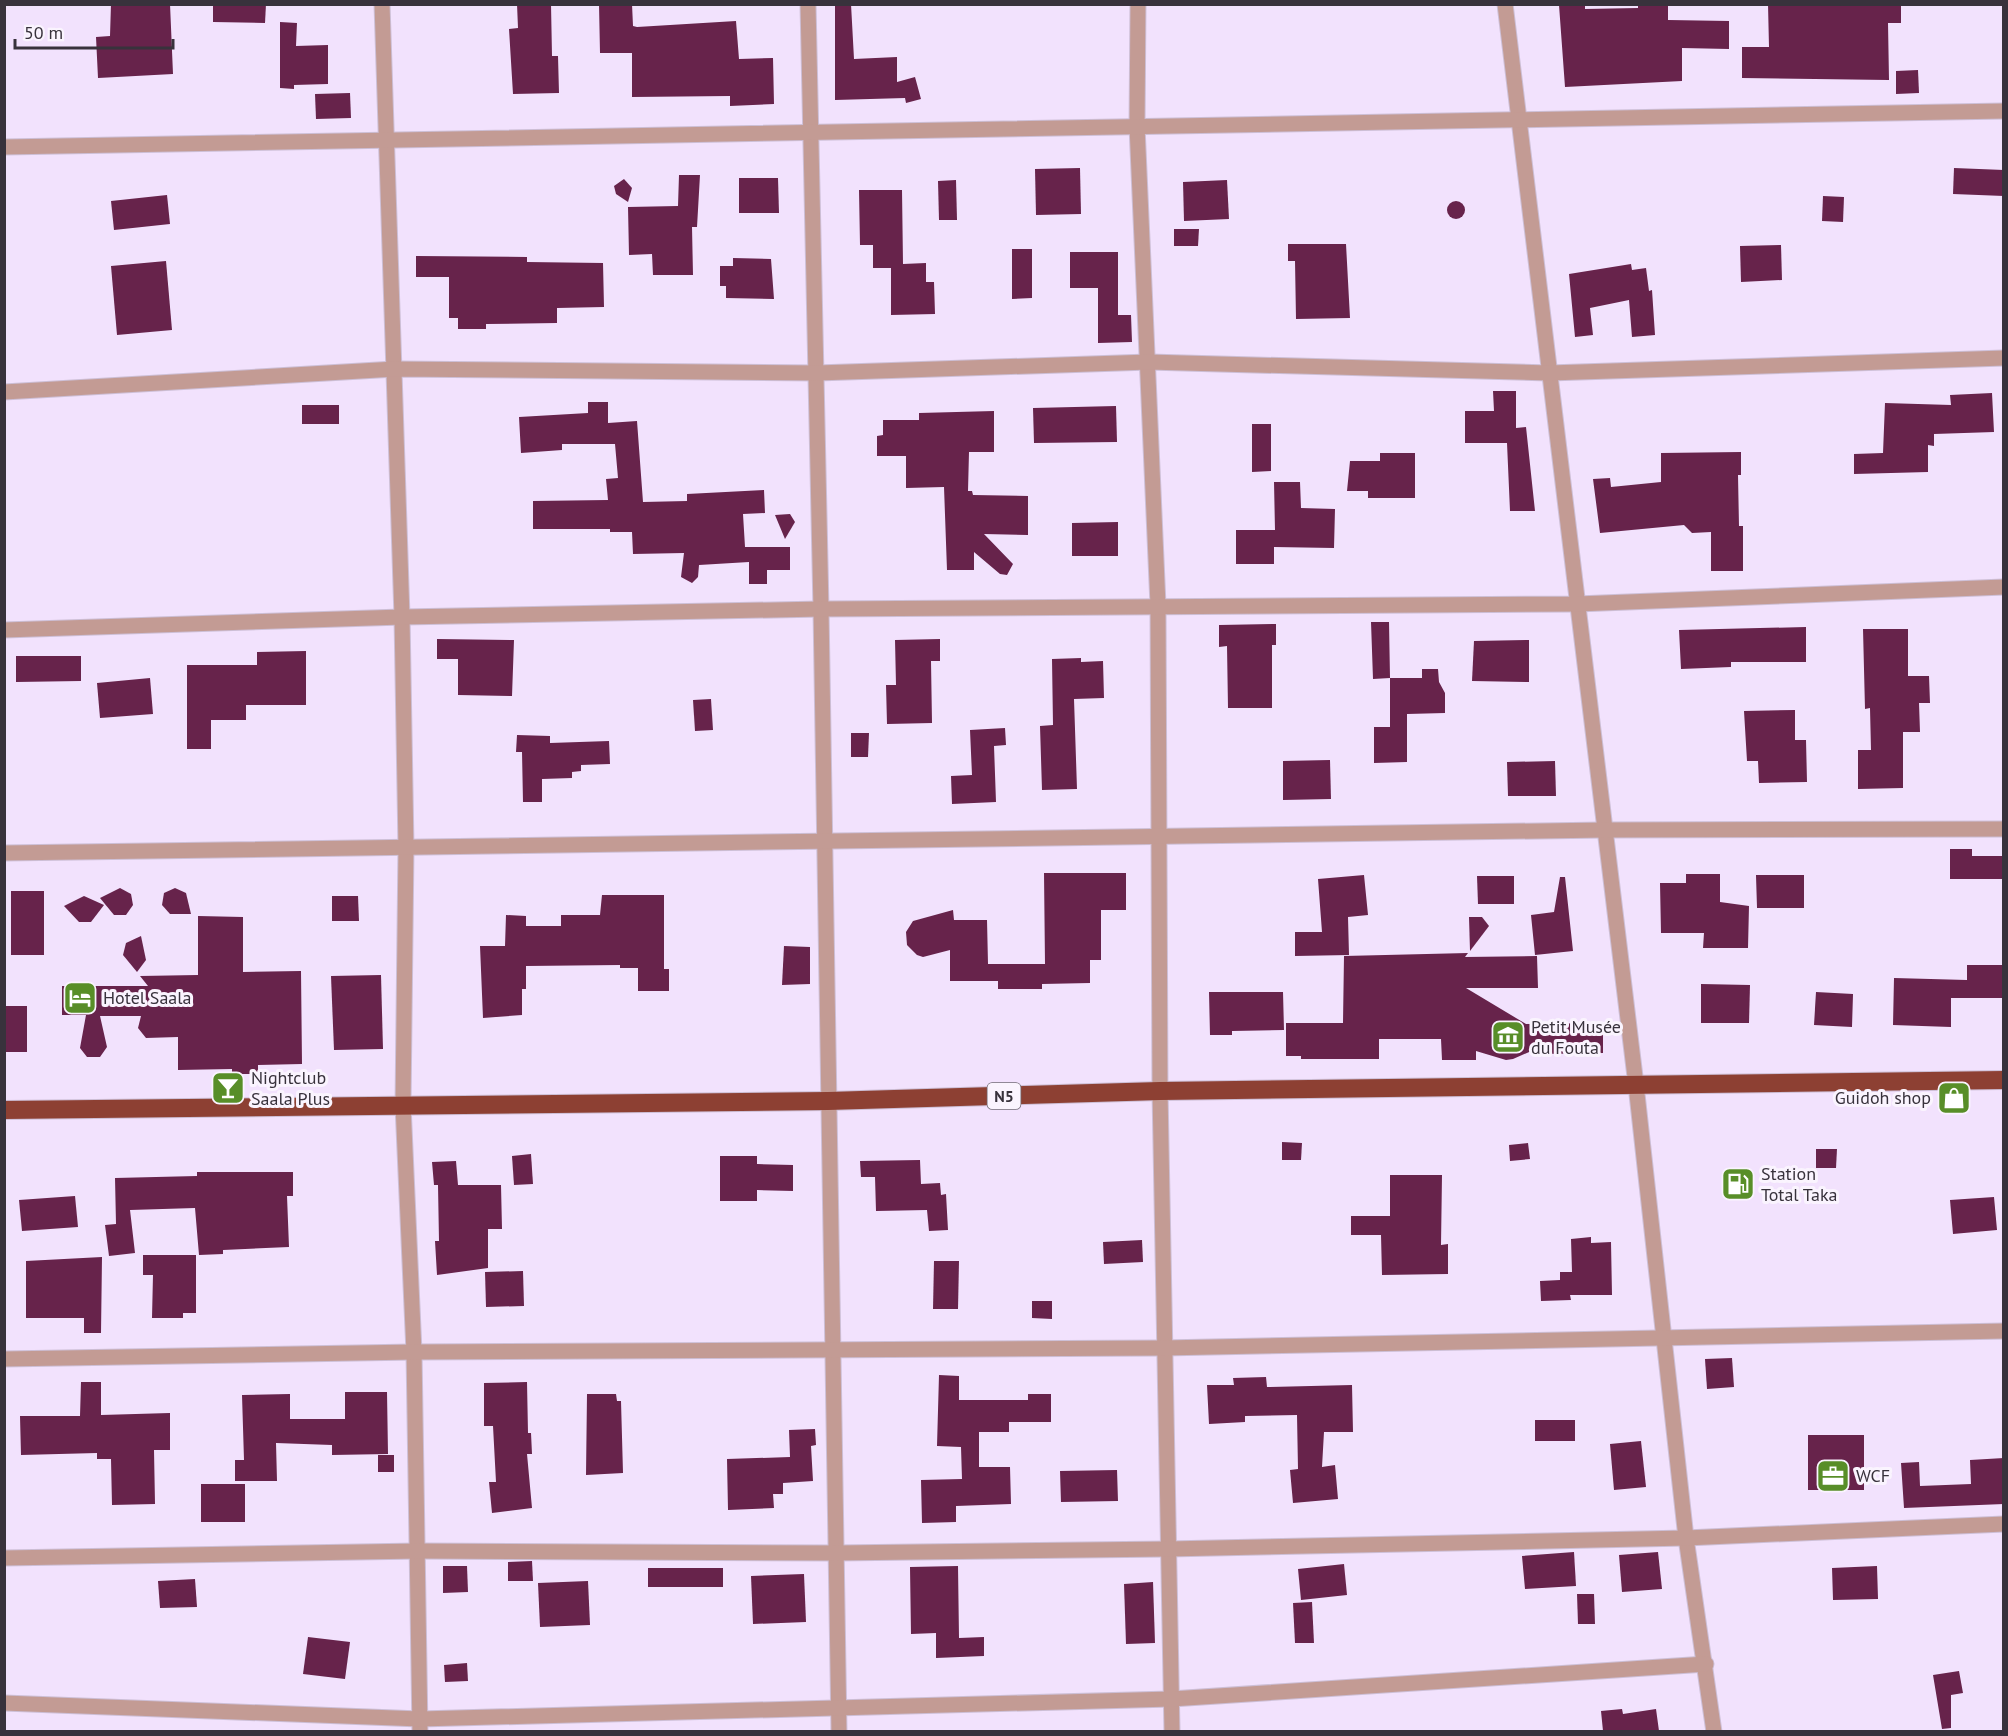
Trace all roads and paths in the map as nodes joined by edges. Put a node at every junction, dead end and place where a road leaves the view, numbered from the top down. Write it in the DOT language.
graph roads {
  1 [pos="382,4"];
  2 [pos="808,4"];
  3 [pos="1138,4"];
  4 [pos="1504,4"];
  5 [pos="2004,111"];
  6 [pos="1518,119"];
  7 [pos="1137,126"];
  8 [pos="810,132"];
  9 [pos="387,141"];
  10 [pos="4,147"];
  11 [pos="2004,358"];
  12 [pos="1149,362"];
  13 [pos="395,369"];
  14 [pos="817,373"];
  15 [pos="1549,373"];
  16 [pos="4,392"];
  17 [pos="2004,587"];
  18 [pos="1577,604"];
  19 [pos="1158,605"];
  20 [pos="821,609"];
  21 [pos="402,617"];
  22 [pos="4,630"];
  23 [pos="2004,829"];
  24 [pos="1604,830"];
  25 [pos="1161,836"];
  26 [pos="823,841"];
  27 [pos="406,847"];
  28 [pos="4,853"];
  29 [pos="2004,1080"];
  30 [pos="1636,1085"];
  31 [pos="1160,1091"];
  32 [pos="828,1101"];
  33 [pos="403,1105"];
  34 [pos="4,1110"];
  35 [pos="2004,1331"];
  36 [pos="1664,1340"];
  37 [pos="1163,1348"];
  38 [pos="832,1350"];
  39 [pos="414,1352"];
  40 [pos="4,1359"];
  41 [pos="2004,1524"];
  42 [pos="1686,1538"];
  43 [pos="1168,1549"];
  44 [pos="417,1551"];
  45 [pos="836,1553"];
  46 [pos="4,1558"];
  47 [pos="1706,1664"];
  48 [pos="1171,1699"];
  49 [pos="4,1703"];
  50 [pos="838,1708"];
  51 [pos="420,1725"];
  52 [pos="839,1731"];
  53 [pos="1172,1731"];
  54 [pos="1714,1731"];
  1 -- 9 [label="street"];
  2 -- 8 [label="street"];
  3 -- 7 [label="street"];
  4 -- 6 [label="street"];
  5 -- 6 [label="street"];
  6 -- 7 [label="street"];
  6 -- 15 [label="street"];
  7 -- 8 [label="street"];
  7 -- 12 [label="street"];
  8 -- 9 [label="street"];
  8 -- 14 [label="street"];
  9 -- 10 [label="street"];
  9 -- 13 [label="street"];
  11 -- 15 [label="street"];
  12 -- 14 [label="street"];
  12 -- 15 [label="street"];
  12 -- 19 [label="street"];
  13 -- 14 [label="street"];
  13 -- 16 [label="street"];
  13 -- 21 [label="street"];
  14 -- 20 [label="street"];
  15 -- 18 [label="street"];
  17 -- 18 [label="street"];
  18 -- 19 [label="street"];
  18 -- 24 [label="street"];
  19 -- 20 [label="street"];
  19 -- 25 [label="street"];
  20 -- 21 [label="street"];
  20 -- 26 [label="street"];
  21 -- 22 [label="street"];
  21 -- 27 [label="street"];
  23 -- 24 [label="street"];
  24 -- 25 [label="street"];
  24 -- 30 [label="street"];
  25 -- 26 [label="street"];
  25 -- 31 [label="street"];
  26 -- 27 [label="street"];
  26 -- 32 [label="street"];
  27 -- 28 [label="street"];
  27 -- 33 [label="street"];
  29 -- 30 [label="highway, N5"];
  30 -- 31 [label="highway, N5"];
  30 -- 36 [label="street"];
  31 -- 32 [label="highway, N5"];
  31 -- 37 [label="street"];
  32 -- 33 [label="highway, N5"];
  32 -- 38 [label="street"];
  33 -- 34 [label="highway, N5"];
  33 -- 39 [label="street"];
  35 -- 36 [label="street"];
  36 -- 37 [label="street"];
  36 -- 42 [label="street"];
  37 -- 38 [label="street"];
  37 -- 43 [label="street"];
  38 -- 39 [label="street"];
  38 -- 45 [label="street"];
  39 -- 40 [label="street"];
  39 -- 44 [label="street"];
  41 -- 42 [label="street"];
  42 -- 43 [label="street"];
  42 -- 47 [label="street"];
  43 -- 45 [label="street"];
  43 -- 48 [label="street"];
  44 -- 45 [label="street"];
  44 -- 46 [label="street"];
  44 -- 51 [label="street"];
  45 -- 50 [label="street"];
  47 -- 48 [label="street"];
  47 -- 54 [label="street"];
  48 -- 50 [label="street"];
  48 -- 53 [label="street"];
  49 -- 51 [label="street"];
  50 -- 51 [label="street"];
  50 -- 52 [label="street"];
}
